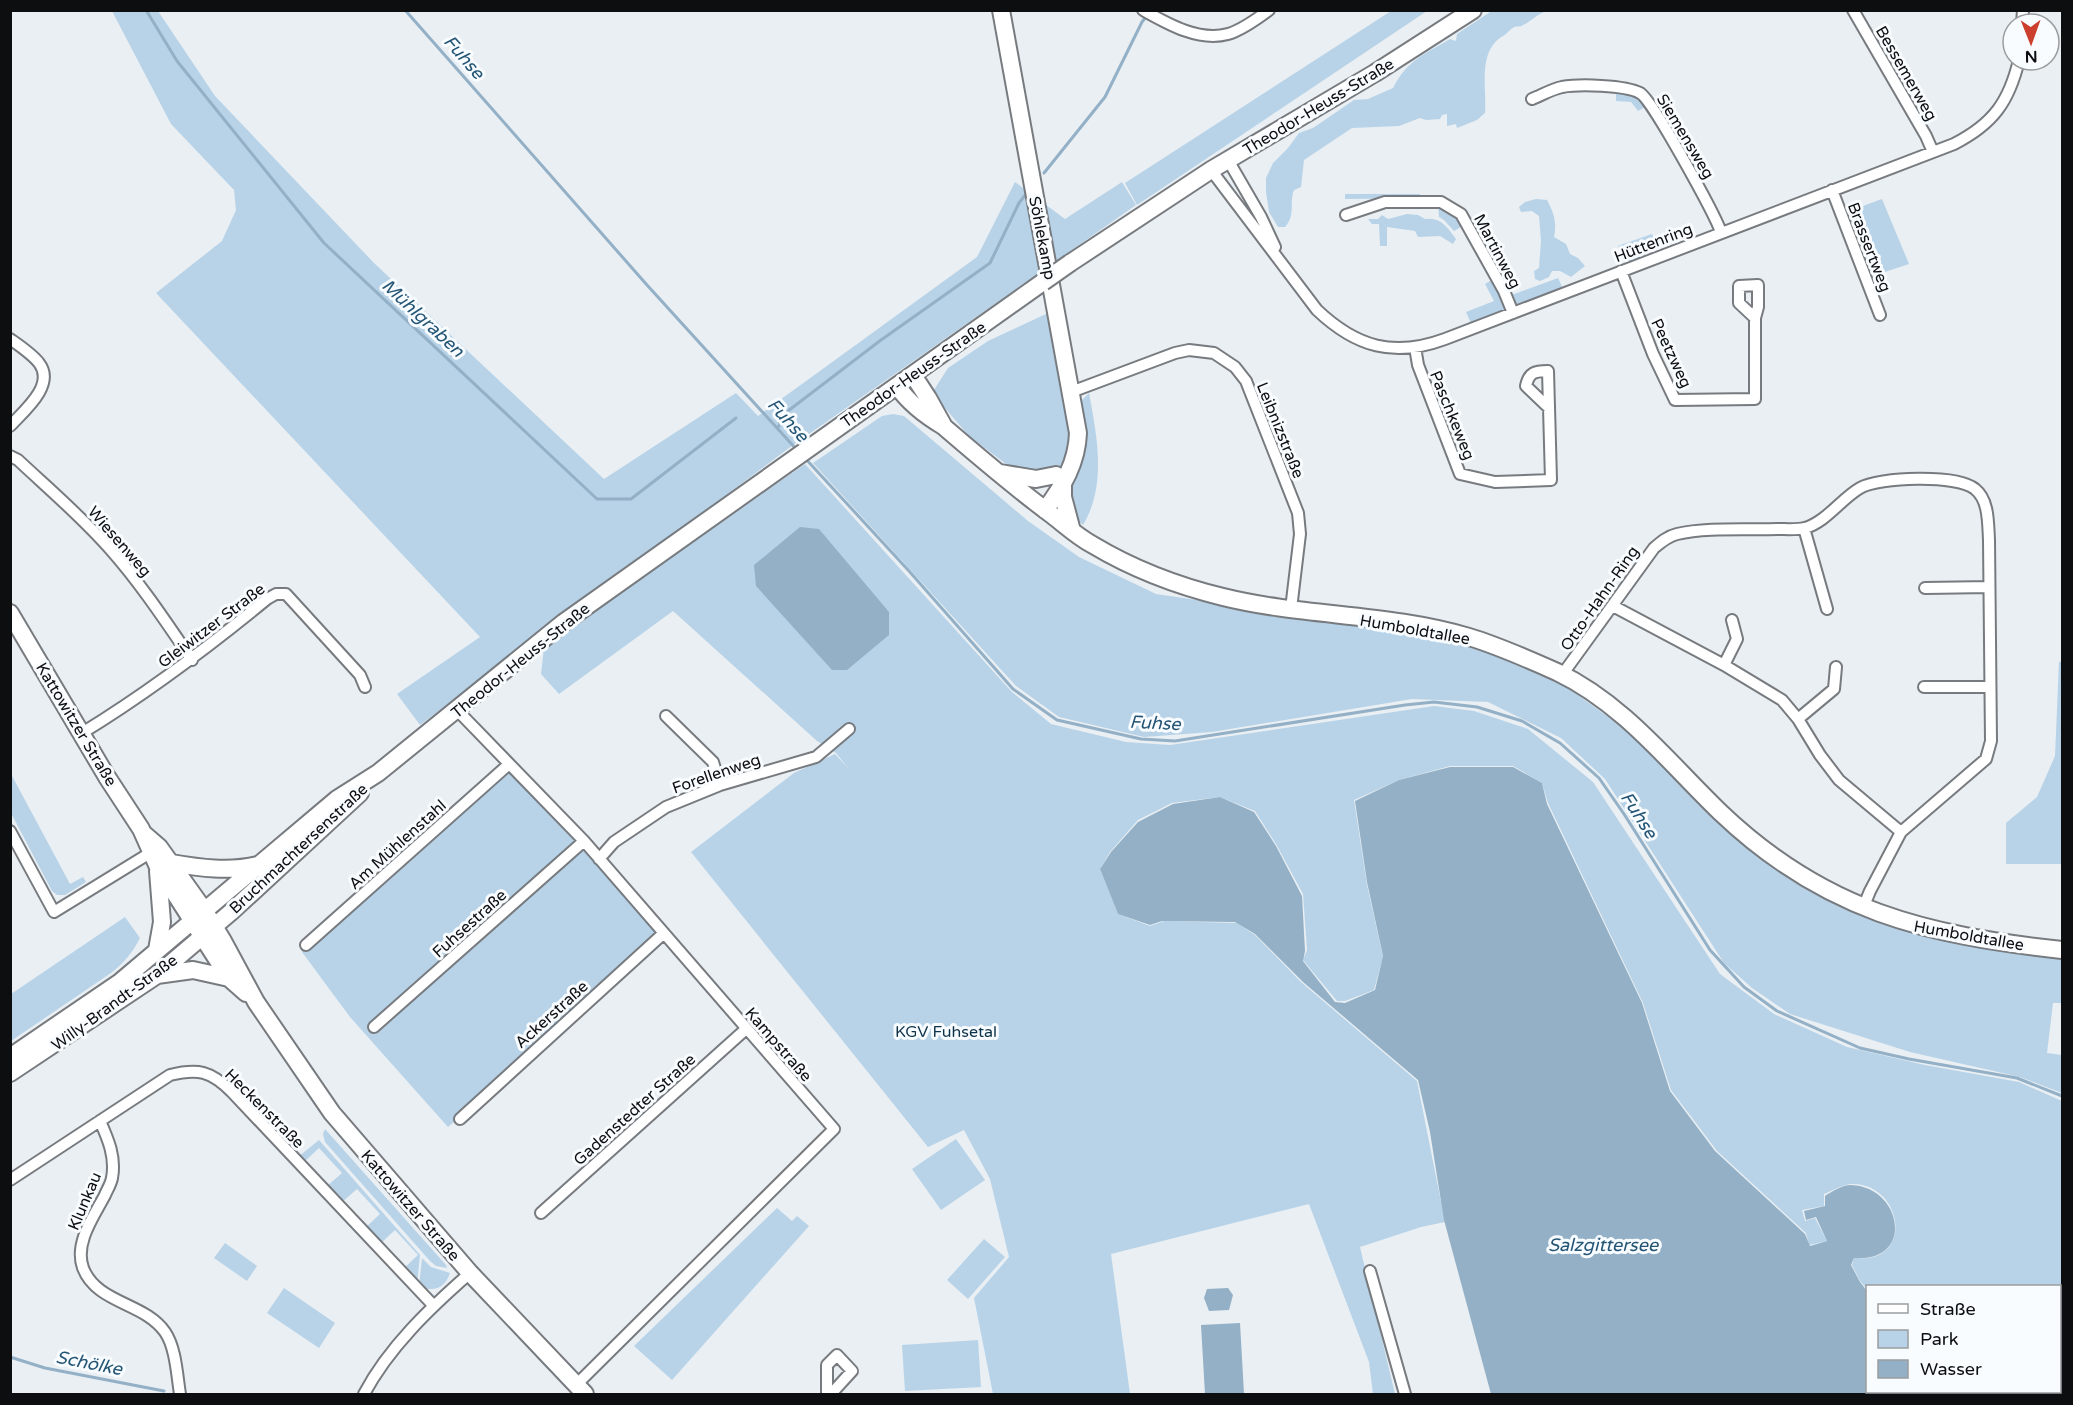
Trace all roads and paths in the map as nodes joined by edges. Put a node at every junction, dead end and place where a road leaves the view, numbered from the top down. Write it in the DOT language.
graph roads {
  1 [pos="1001,10"];
  2 [pos="1143,10"];
  3 [pos="1269,10"];
  4 [pos="1473,10"];
  5 [pos="1853,10"];
  6 [pos="2016,72"];
  7 [pos="1532,99"];
  8 [pos="1933,152"];
  9 [pos="1228,160"];
  10 [pos="1211,170"];
  11 [pos="1832,190"];
  12 [pos="1346,214"];
  13 [pos="1721,232"];
  14 [pos="1283,264"];
  15 [pos="1621,270"];
  16 [pos="1513,313"];
  17 [pos="1880,315"];
  18 [pos="1755,318"];
  19 [pos="10,339"];
  20 [pos="1415,347"];
  21 [pos="912,375"];
  22 [pos="897,386"];
  23 [pos="1071,392"];
  24 [pos="1549,408"];
  25 [pos="10,426"];
  26 [pos="943,426"];
  27 [pos="10,456"];
  28 [pos="996,473"];
  29 [pos="1059,481"];
  30 [pos="1038,506"];
  31 [pos="1804,528"];
  32 [pos="1072,531"];
  33 [pos="1989,587"];
  34 [pos="1925,588"];
  35 [pos="1613,606"];
  36 [pos="1291,609"];
  37 [pos="1827,609"];
  38 [pos="10,613"];
  39 [pos="1732,620"];
  40 [pos="192,660"];
  41 [pos="1724,665"];
  42 [pos="1836,667"];
  43 [pos="1562,675"];
  44 [pos="365,687"];
  45 [pos="1924,687"];
  46 [pos="1989,687"];
  47 [pos="457,710"];
  48 [pos="666,716"];
  49 [pos="1798,719"];
  50 [pos="849,729"];
  51 [pos="82,732"];
  52 [pos="508,765"];
  53 [pos="378,773"];
  54 [pos="720,785"];
  55 [pos="10,831"];
  56 [pos="1901,832"];
  57 [pos="144,834"];
  58 [pos="584,841"];
  59 [pos="599,859"];
  60 [pos="160,861"];
  61 [pos="259,864"];
  62 [pos="1863,908"];
  63 [pos="198,916"];
  64 [pos="207,931"];
  65 [pos="664,933"];
  66 [pos="306,945"];
  67 [pos="157,950"];
  68 [pos="2062,950"];
  69 [pos="157,975"];
  70 [pos="229,978"];
  71 [pos="256,1002"];
  72 [pos="374,1027"];
  73 [pos="747,1029"];
  74 [pos="10,1057"];
  75 [pos="10,1073"];
  76 [pos="460,1119"];
  77 [pos="100,1121"];
  78 [pos="10,1180"];
  79 [pos="542,1213"];
  80 [pos="1370,1271"];
  81 [pos="470,1273"];
  82 [pos="433,1305"];
  83 [pos="580,1390"];
  84 [pos="180,1395"];
  85 [pos="364,1395"];
  86 [pos="1405,1395"];
  1 -- 23 [label="street, Söhlekamp"];
  2 -- 3 [label="street"];
  4 -- 9 [label="street, Theodor-Heuss-Straße"];
  5 -- 8 [label="street, Bessemerweg"];
  6 -- 8 [label="street, Hüttenring"];
  7 -- 13 [label="street, Siemensweg"];
  8 -- 11 [label="street, Hüttenring"];
  9 -- 10 [label="street, Theodor-Heuss-Straße"];
  9 -- 14 [label="street, Hüttenring"];
  10 -- 14 [label="street, Hüttenring"];
  10 -- 21 [label="street, Theodor-Heuss-Straße, bridge"];
  11 -- 13 [label="street, Hüttenring"];
  11 -- 17 [label="street, Brassertweg"];
  12 -- 16 [label="street, Martinweg"];
  13 -- 15 [label="street, Hüttenring"];
  14 -- 20 [label="street, Hüttenring"];
  15 -- 16 [label="street, Hüttenring"];
  15 -- 18 [label="street, Peetzweg"];
  16 -- 20 [label="street, Hüttenring"];
  19 -- 25 [label="street"];
  20 -- 24 [label="street, Paschkeweg"];
  21 -- 22 [label="street, Theodor-Heuss-Straße"];
  21 -- 26 [label="street, Humboldtallee"];
  22 -- 26 [label="street, Humboldtallee"];
  22 -- 47 [label="street, Theodor-Heuss-Straße"];
  23 -- 29 [label="street, Söhlekamp"];
  23 -- 36 [label="street, Leibnizstraße"];
  26 -- 28 [label="street, Humboldtallee"];
  27 -- 40 [label="street, Wiesenweg"];
  28 -- 29 [label="street"];
  28 -- 30 [label="street, Humboldtallee"];
  29 -- 30 [label="street, Söhlekamp"];
  29 -- 32 [label="street"];
  30 -- 32 [label="street, Humboldtallee"];
  31 -- 33 [label="street, Otto-Hahn-Ring"];
  31 -- 35 [label="street, Otto-Hahn-Ring"];
  31 -- 37 [label="street"];
  32 -- 36 [label="street, Humboldtallee"];
  33 -- 34 [label="street"];
  33 -- 46 [label="street, Otto-Hahn-Ring"];
  35 -- 41 [label="street"];
  35 -- 43 [label="street, Otto-Hahn-Ring"];
  36 -- 43 [label="street, Humboldtallee"];
  38 -- 51 [label="street, Kattowitzer Straße"];
  39 -- 41 [label="street"];
  40 -- 44 [label="street, Gleiwitzer Straße"];
  40 -- 51 [label="street, Gleiwitzer Straße"];
  41 -- 49 [label="street"];
  42 -- 49 [label="street"];
  43 -- 62 [label="street, Humboldtallee"];
  45 -- 46 [label="street"];
  46 -- 56 [label="street, Otto-Hahn-Ring"];
  47 -- 52 [label="street, Kampstraße"];
  47 -- 53 [label="street, Theodor-Heuss-Straße"];
  48 -- 54 [label="street"];
  49 -- 56 [label="street"];
  50 -- 54 [label="street, Forellenweg"];
  51 -- 57 [label="street, Kattowitzer Straße"];
  52 -- 58 [label="street, Kampstraße"];
  52 -- 66 [label="street, Am Mühlenstahl"];
  53 -- 61 [label="street, Bruchmachtersenstraße"];
  53 -- 64 [label="street, Bruchmachtersenstraße"];
  54 -- 59 [label="street, Forellenweg"];
  55 -- 60 [label="street"];
  56 -- 62 [label="street, Otto-Hahn-Ring"];
  57 -- 60 [label="street, Kattowitzer Straße"];
  57 -- 60 [label="street, Kattowitzer Straße"];
  58 -- 59 [label="street, Kampstraße"];
  58 -- 72 [label="street, Fuhsestraße"];
  59 -- 65 [label="street, Kampstraße"];
  60 -- 61 [label="street"];
  60 -- 63 [label="street, Kattowitzer Straße"];
  60 -- 67 [label="street"];
  61 -- 63 [label="street, Bruchmachtersenstraße"];
  62 -- 68 [label="street, Humboldtallee"];
  63 -- 64 [label="street, Kattowitzer Straße"];
  63 -- 67 [label="street, Willy-Brandt-Straße"];
  64 -- 69 [label="street, Willy-Brandt-Straße"];
  64 -- 70 [label="street, Kattowitzer Straße"];
  64 -- 71 [label="street, Kattowitzer Straße"];
  65 -- 73 [label="street, Kampstraße"];
  65 -- 76 [label="street, Ackerstraße"];
  67 -- 74 [label="street, Willy-Brandt-Straße"];
  69 -- 70 [label="street"];
  69 -- 75 [label="street, Willy-Brandt-Straße"];
  70 -- 71 [label="street, Kattowitzer Straße"];
  71 -- 81 [label="street, Kattowitzer Straße"];
  73 -- 79 [label="street, Gadenstedter Straße"];
  73 -- 83 [label="street, Kampstraße"];
  77 -- 78 [label="street, Heckenstraße"];
  77 -- 82 [label="street, Heckenstraße"];
  77 -- 84 [label="street, Klunkau"];
  80 -- 86 [label="street"];
  81 -- 82 [label="street"];
  81 -- 83 [label="street, Kattowitzer Straße"];
  82 -- 85 [label="street"];
}
